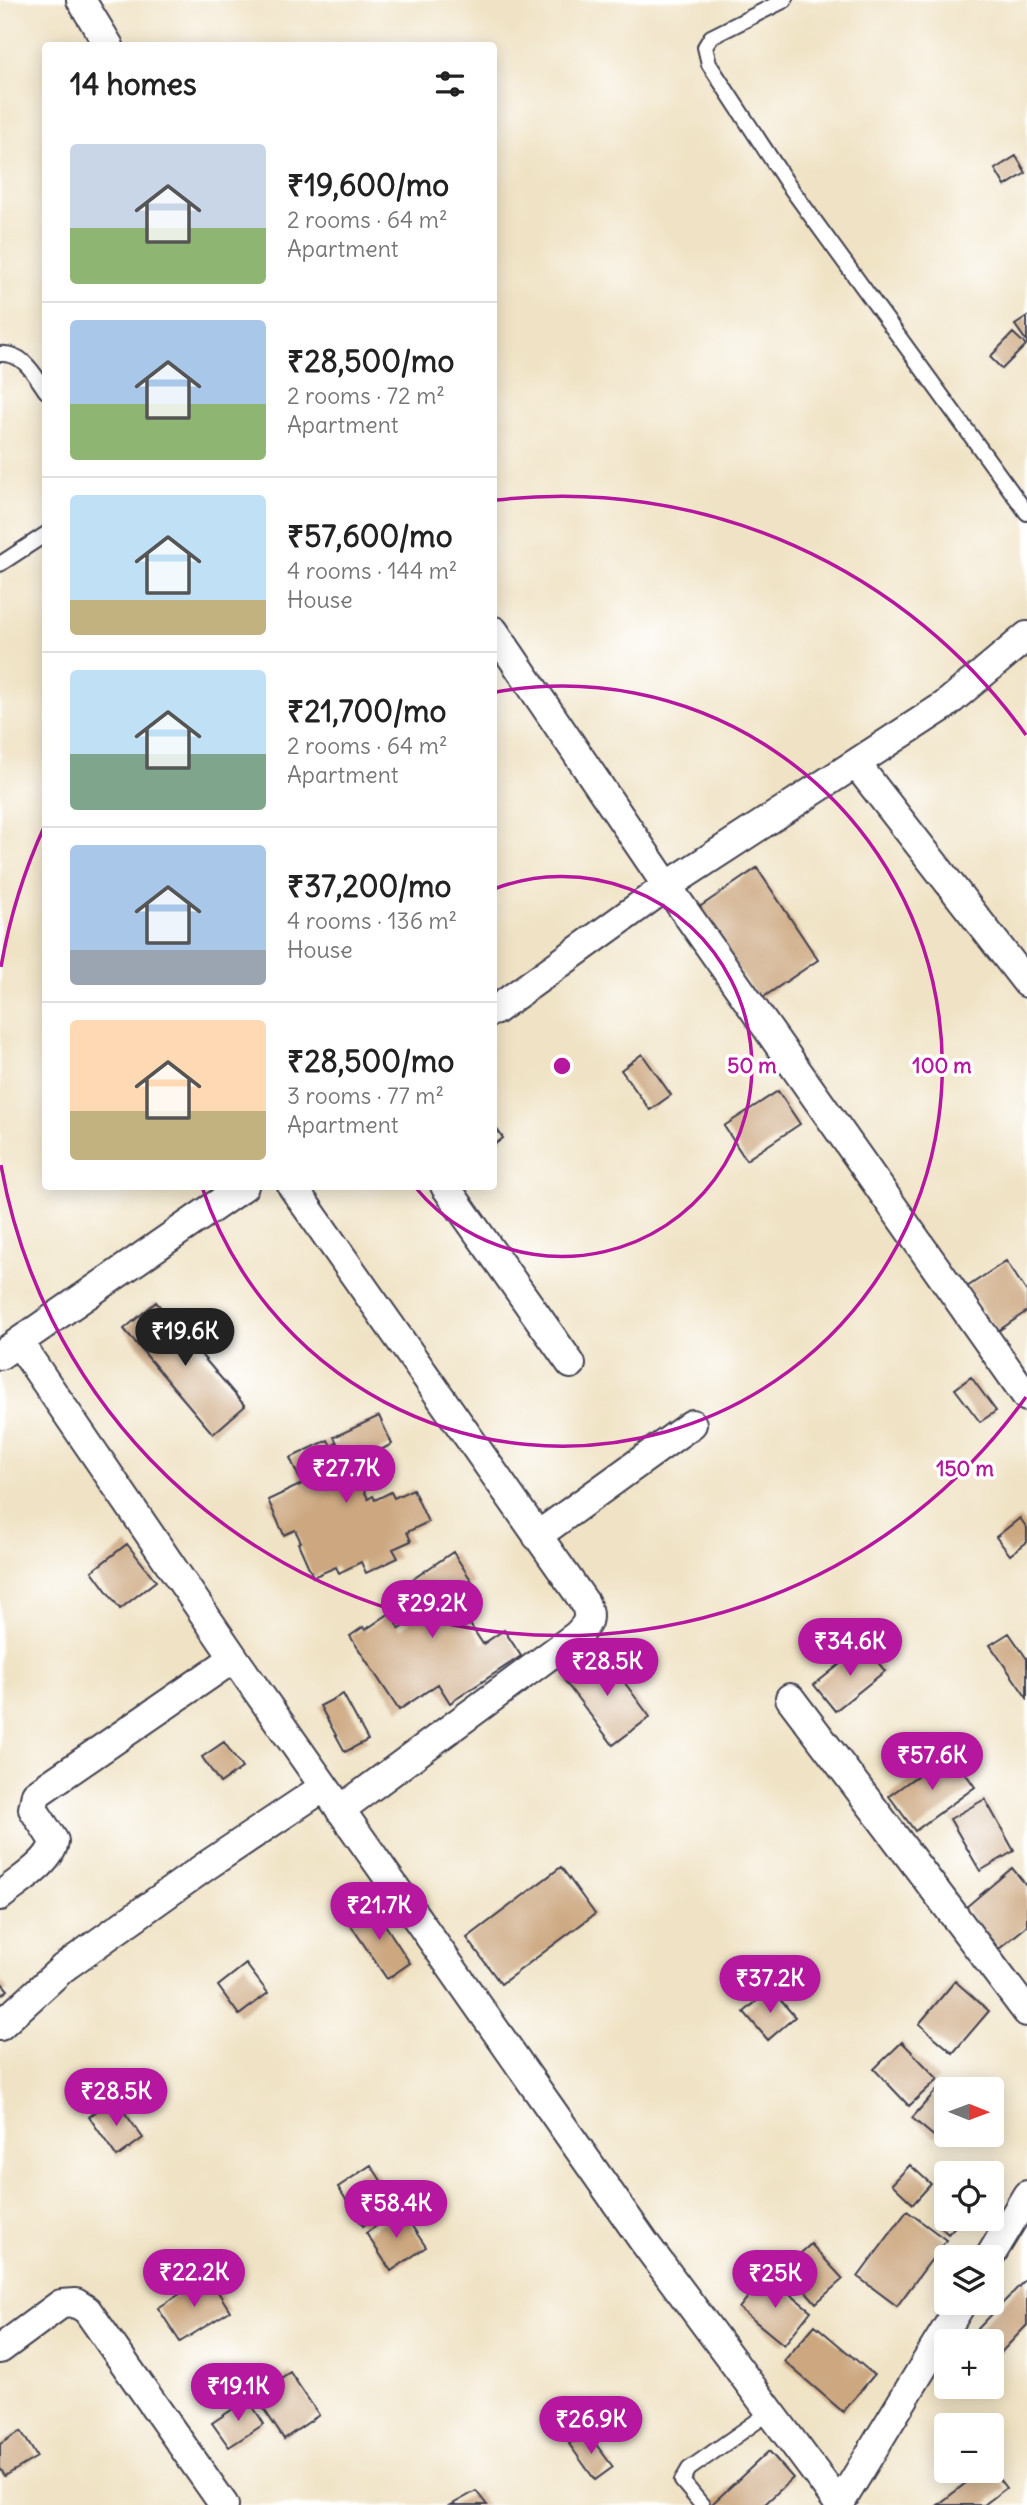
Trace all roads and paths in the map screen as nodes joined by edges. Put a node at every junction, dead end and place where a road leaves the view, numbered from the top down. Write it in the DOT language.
graph roads {
  1 [pos="81,0"];
  2 [pos="785,0"];
  3 [pos="107,42"];
  4 [pos="0,354"];
  5 [pos="42,385"];
  6 [pos="1027,513"];
  7 [pos="42,537"];
  8 [pos="0,564"];
  9 [pos="497,635"];
  10 [pos="1027,635"];
  11 [pos="858,765"];
  12 [pos="667,886"];
  13 [pos="1027,983"];
  14 [pos="497,1009"];
  15 [pos="238,1190"];
  16 [pos="295,1190"];
  17 [pos="448,1190"];
  18 [pos="9,1349"];
  19 [pos="571,1364"];
  20 [pos="1027,1397"];
  21 [pos="692,1424"];
  22 [pos="537,1536"];
  23 [pos="234,1658"];
  24 [pos="790,1698"];
  25 [pos="332,1799"];
  26 [pos="0,1896"];
  27 [pos="1027,2012"];
  28 [pos="0,2026"];
  29 [pos="1027,2195"];
  30 [pos="997,2245"];
  31 [pos="954,2315"];
  32 [pos="0,2348"];
  33 [pos="770,2412"];
  34 [pos="839,2504"];
  35 [pos="224,2505"];
  36 [pos="702,2505"];
  1 -- 3 [label="street"];
  2 -- 6 [label="lane"];
  4 -- 5 [label="lane"];
  7 -- 8 [label="lane"];
  9 -- 12 [label="street"];
  10 -- 11 [label="street"];
  11 -- 12 [label="street"];
  11 -- 13 [label="street"];
  12 -- 14 [label="street"];
  12 -- 20 [label="street"];
  15 -- 18 [label="street"];
  16 -- 22 [label="street"];
  17 -- 19 [label="street"];
  18 -- 23 [label="street"];
  21 -- 22 [label="street"];
  22 -- 25 [label="street"];
  23 -- 25 [label="street"];
  23 -- 26 [label="street"];
  24 -- 27 [label="street"];
  25 -- 28 [label="street"];
  25 -- 33 [label="street"];
  29 -- 30 [label="street"];
  31 -- 34 [label="street"];
  32 -- 35 [label="street"];
  33 -- 34 [label="street"];
  33 -- 36 [label="lane"];
}
